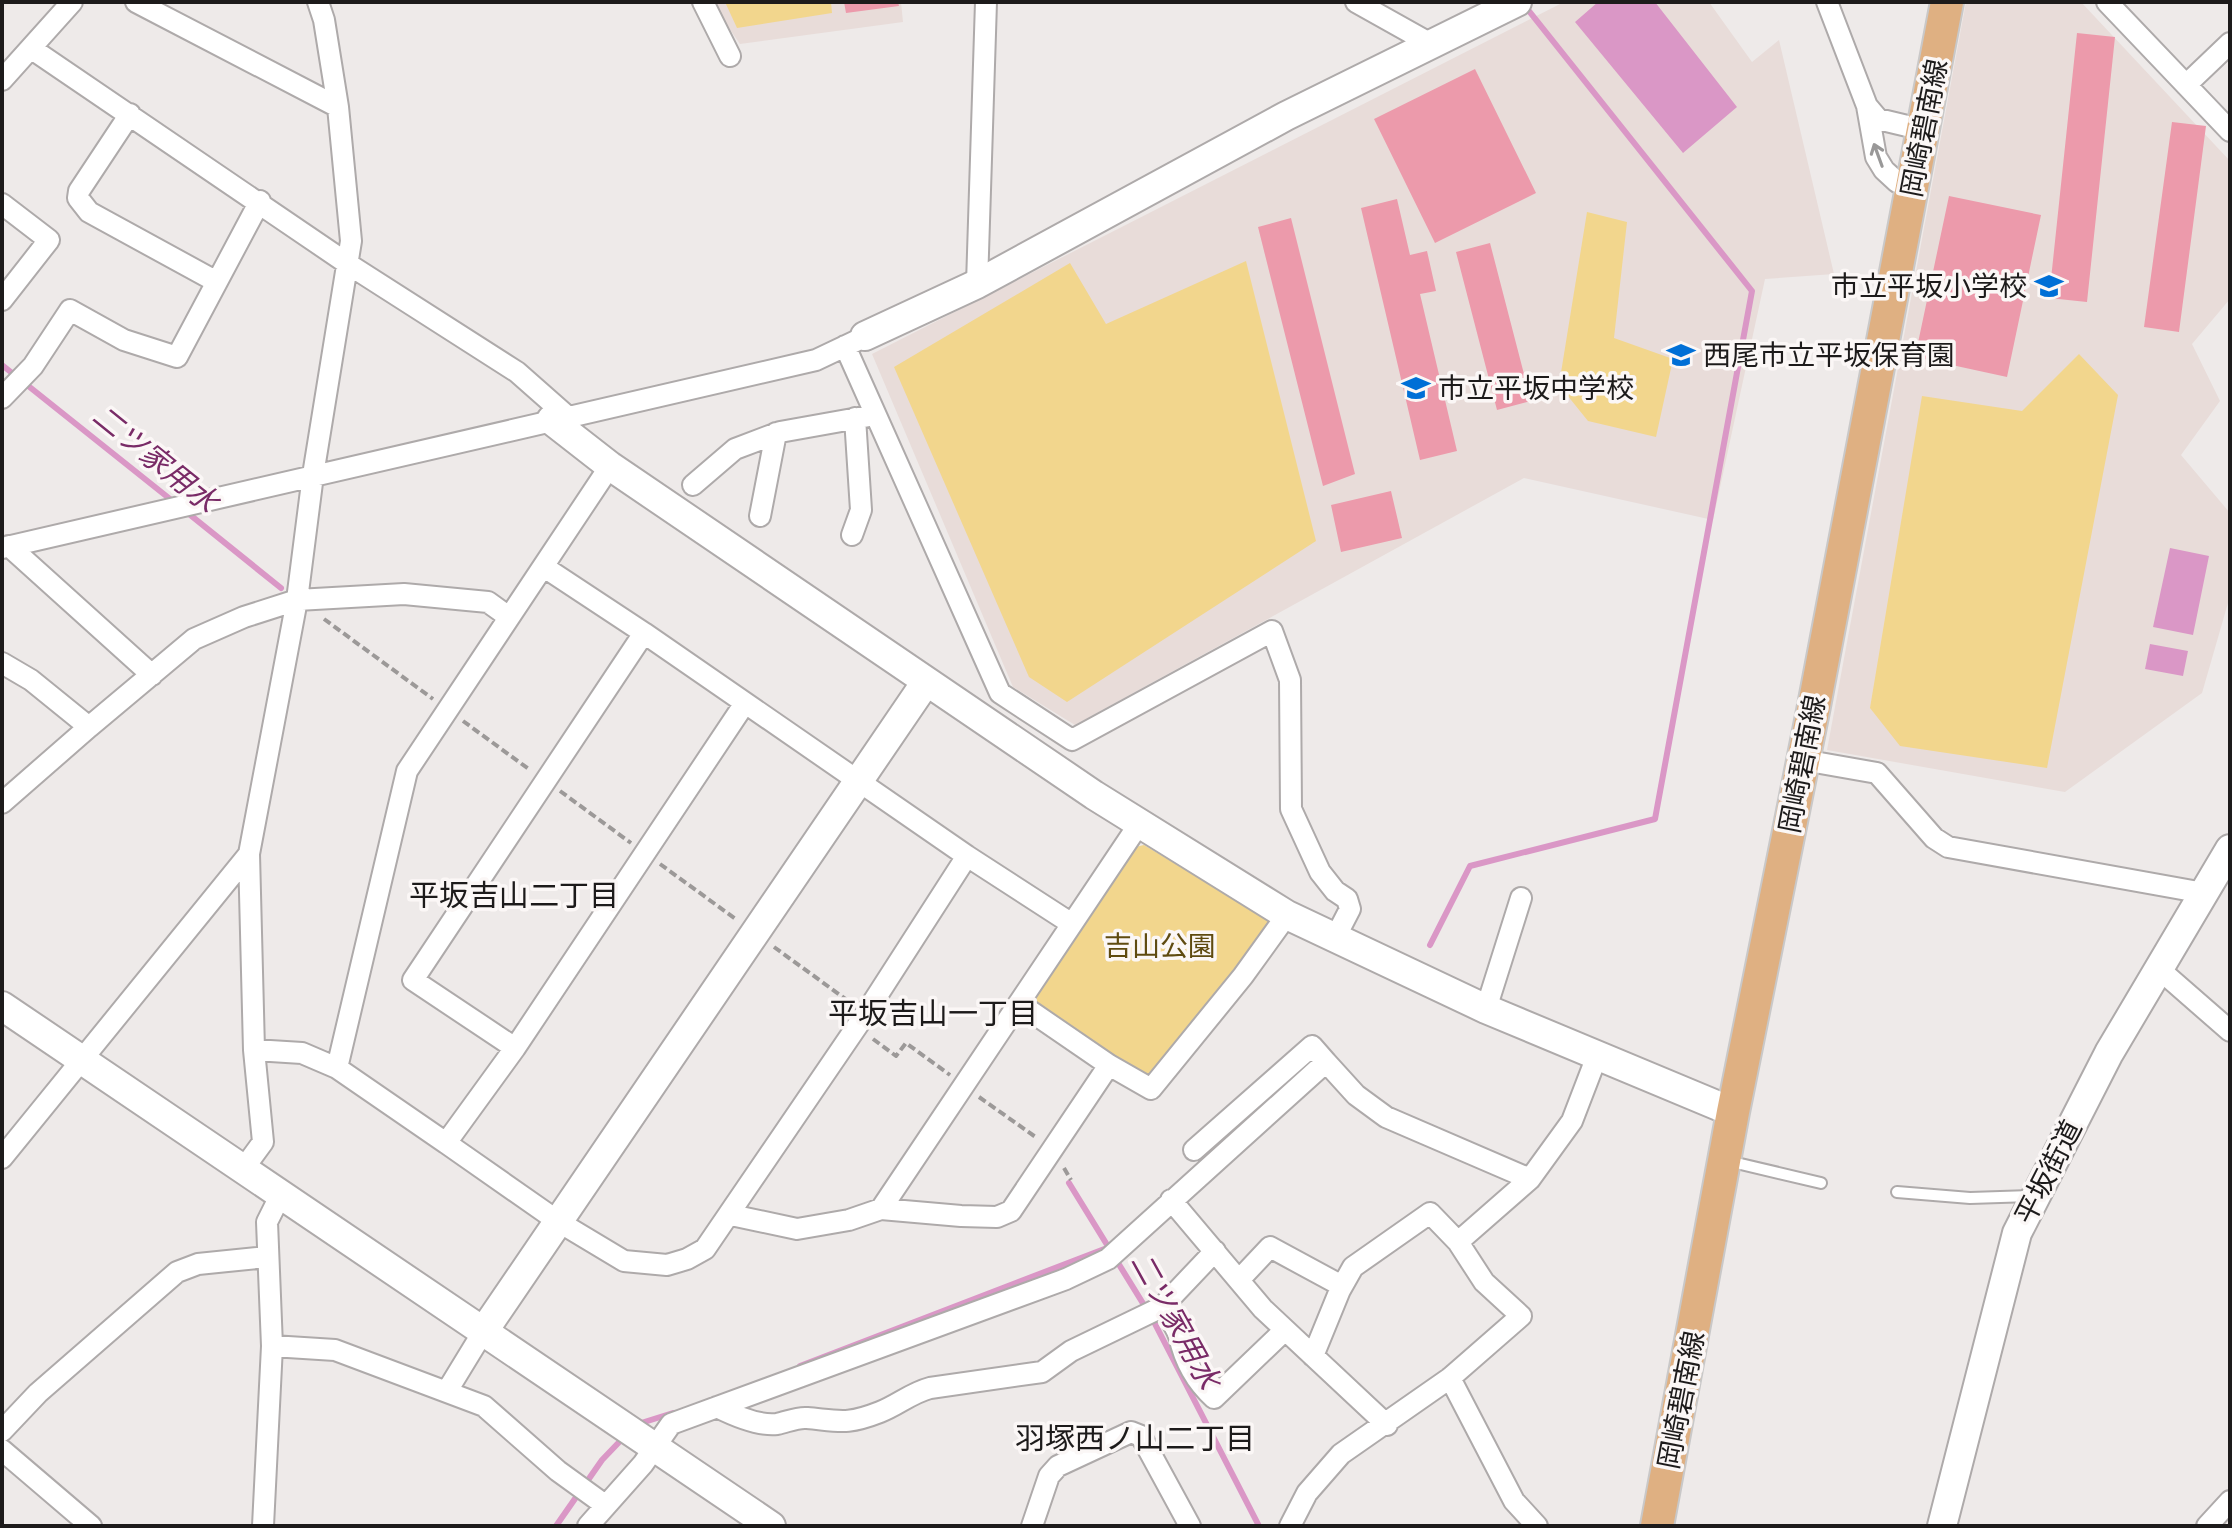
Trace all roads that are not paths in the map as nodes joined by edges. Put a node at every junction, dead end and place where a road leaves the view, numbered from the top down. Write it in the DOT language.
graph roads {
  1 [pos="72,2"];
  2 [pos="136,2"];
  3 [pos="318,2"];
  4 [pos="703,2"];
  5 [pos="986,2"];
  6 [pos="1356,2"];
  7 [pos="1517,2"];
  8 [pos="1827,2"];
  9 [pos="1947,2"];
  10 [pos="2107,2"];
  11 [pos="2230,43"];
  12 [pos="1431,44"];
  13 [pos="32,49"];
  14 [pos="730,56"];
  15 [pos="2,80"];
  16 [pos="2186,85"];
  17 [pos="1867,106"];
  18 [pos="338,107"];
  19 [pos="130,114"];
  20 [pos="1924,130"];
  21 [pos="2230,131"];
  22 [pos="1913,185"];
  23 [pos="260,201"];
  24 [pos="2,204"];
  25 [pos="348,264"];
  26 [pos="217,282"];
  27 [pos="977,284"];
  28 [pos="2,300"];
  29 [pos="855,341"];
  30 [pos="2,398"];
  31 [pos="875,415"];
  32 [pos="855,418"];
  33 [pos="560,419"];
  34 [pos="776,433"];
  35 [pos="610,466"];
  36 [pos="313,475"];
  37 [pos="693,485"];
  38 [pos="760,516"];
  39 [pos="852,535"];
  40 [pos="5,547"];
  41 [pos="544,567"];
  42 [pos="297,600"];
  43 [pos="509,617"];
  44 [pos="644,633"];
  45 [pos="2,663"];
  46 [pos="152,675"];
  47 [pos="926,682"];
  48 [pos="745,703"];
  49 [pos="89,727"];
  50 [pos="1803,760"];
  51 [pos="858,780"];
  52 [pos="2,803"];
  53 [pos="1139,824"];
  54 [pos="2230,849"];
  55 [pos="249,854"];
  56 [pos="967,856"];
  57 [pos="2204,893"];
  58 [pos="1521,898"];
  59 [pos="1287,915"];
  60 [pos="1072,924"];
  61 [pos="1335,938"];
  62 [pos="2159,969"];
  63 [pos="1020,1004"];
  64 [pos="2,1006"];
  65 [pos="1486,1009"];
  66 [pos="2230,1031"];
  67 [pos="515,1048"];
  68 [pos="254,1050"];
  69 [pos="1597,1056"];
  70 [pos="80,1059"];
  71 [pos="1109,1065"];
  72 [pos="337,1068"];
  73 [pos="1733,1112"];
  74 [pos="446,1143"];
  75 [pos="2,1158"];
  76 [pos="1726,1160"];
  77 [pos="244,1168"];
  78 [pos="1530,1179"];
  79 [pos="1821,1183"];
  80 [pos="1897,1192"];
  81 [pos="281,1194"];
  82 [pos="2035,1196"];
  83 [pos="1171,1200"];
  84 [pos="881,1209"];
  85 [pos="731,1215"];
  86 [pos="559,1222"];
  87 [pos="1458,1242"];
  88 [pos="1215,1251"];
  89 [pos="267,1257"];
  90 [pos="1239,1280"];
  91 [pos="1342,1286"];
  92 [pos="1162,1307"];
  93 [pos="1285,1330"];
  94 [pos="483,1332"];
  95 [pos="272,1346"];
  96 [pos="1313,1356"];
  97 [pos="1450,1378"];
  98 [pos="447,1391"];
  99 [pos="717,1407"];
  100 [pos="1387,1425"];
  101 [pos="2,1431"];
  102 [pos="653,1446"];
  103 [pos="2,1450"];
  104 [pos="2230,1501"];
  105 [pos="605,1505"];
  106 [pos="2214,1524"];
  107 [pos="91,1526"];
  108 [pos="263,1526"];
  109 [pos="588,1526"];
  110 [pos="771,1526"];
  111 [pos="1032,1526"];
  112 [pos="1190,1526"];
  113 [pos="1290,1526"];
  114 [pos="1537,1526"];
  115 [pos="1657,1526"];
  116 [pos="1942,1526"];
  1 -- 13 [label="street"];
  2 -- 18 [label="street"];
  3 -- 18 [label="street"];
  4 -- 14 [label="street"];
  5 -- 27 [label="street"];
  6 -- 12 [label="street"];
  7 -- 12 [label="street"];
  8 -- 17 [label="street"];
  9 -- 20 [label="main road, 岡崎碧南線"];
  10 -- 16 [label="street"];
  11 -- 16 [label="street"];
  12 -- 27 [label="street"];
  13 -- 15 [label="street"];
  13 -- 19 [label="street"];
  16 -- 21 [label="street"];
  17 -- 20 [label="street"];
  22 -- 17 [label="street, one-way"];
  18 -- 25 [label="street"];
  19 -- 23 [label="street"];
  19 -- 26 [label="street"];
  20 -- 22 [label="main road, 岡崎碧南線"];
  22 -- 50 [label="main road, 岡崎碧南線"];
  23 -- 25 [label="street"];
  23 -- 26 [label="street"];
  24 -- 28 [label="street"];
  25 -- 33 [label="street"];
  25 -- 36 [label="street"];
  26 -- 30 [label="street"];
  27 -- 29 [label="street"];
  29 -- 31 [label="street"];
  29 -- 33 [label="street"];
  31 -- 32 [label="street"];
  31 -- 61 [label="street"];
  32 -- 34 [label="street"];
  32 -- 39 [label="street"];
  33 -- 35 [label="street"];
  33 -- 36 [label="street"];
  34 -- 37 [label="street"];
  34 -- 38 [label="street"];
  35 -- 41 [label="street"];
  35 -- 47 [label="street"];
  36 -- 40 [label="street"];
  36 -- 42 [label="street"];
  40 -- 46 [label="street"];
  41 -- 43 [label="street"];
  41 -- 44 [label="street"];
  42 -- 43 [label="street"];
  42 -- 46 [label="street"];
  42 -- 55 [label="street"];
  43 -- 72 [label="street"];
  44 -- 48 [label="street"];
  44 -- 67 [label="street"];
  45 -- 49 [label="street"];
  46 -- 49 [label="street"];
  47 -- 51 [label="street"];
  47 -- 53 [label="street"];
  48 -- 51 [label="street"];
  48 -- 67 [label="street"];
  49 -- 52 [label="street"];
  50 -- 57 [label="street"];
  50 -- 73 [label="main road, 岡崎碧南線"];
  51 -- 56 [label="street"];
  51 -- 86 [label="street"];
  53 -- 59 [label="street"];
  53 -- 60 [label="street"];
  54 -- 57 [label="street, 平坂街道"];
  55 -- 68 [label="street"];
  55 -- 70 [label="street"];
  56 -- 60 [label="street"];
  56 -- 85 [label="street"];
  57 -- 62 [label="street, 平坂街道"];
  58 -- 65 [label="street"];
  59 -- 61 [label="street"];
  59 -- 71 [label="street"];
  60 -- 63 [label="street"];
  61 -- 65 [label="street"];
  62 -- 66 [label="street"];
  62 -- 82 [label="street, 平坂街道"];
  63 -- 71 [label="street"];
  63 -- 84 [label="street"];
  64 -- 70 [label="street"];
  65 -- 69 [label="street"];
  67 -- 74 [label="street"];
  68 -- 72 [label="street"];
  68 -- 77 [label="street"];
  69 -- 73 [label="street"];
  69 -- 78 [label="street"];
  70 -- 75 [label="street"];
  70 -- 77 [label="street"];
  71 -- 84 [label="street"];
  72 -- 74 [label="street"];
  73 -- 76 [label="main road, 岡崎碧南線"];
  74 -- 86 [label="street"];
  76 -- 79 [label="lane"];
  76 -- 115 [label="main road, 岡崎碧南線"];
  77 -- 81 [label="street"];
  78 -- 83 [label="street"];
  78 -- 87 [label="street"];
  80 -- 82 [label="lane"];
  81 -- 89 [label="street"];
  81 -- 94 [label="street"];
  82 -- 116 [label="street, 平坂街道"];
  83 -- 88 [label="street"];
  83 -- 99 [label="street"];
  84 -- 85 [label="street"];
  85 -- 86 [label="street"];
  86 -- 94 [label="street"];
  87 -- 91 [label="street"];
  87 -- 97 [label="street"];
  88 -- 90 [label="street"];
  88 -- 92 [label="street"];
  89 -- 95 [label="street"];
  89 -- 101 [label="street"];
  90 -- 91 [label="street"];
  90 -- 93 [label="street"];
  91 -- 96 [label="street"];
  92 -- 93 [label="street"];
  92 -- 99 [label="street"];
  93 -- 96 [label="street"];
  94 -- 98 [label="street"];
  94 -- 102 [label="street"];
  95 -- 98 [label="street"];
  95 -- 108 [label="street"];
  96 -- 100 [label="street"];
  97 -- 100 [label="street"];
  97 -- 114 [label="street"];
  98 -- 105 [label="street"];
  99 -- 102 [label="street"];
  100 -- 113 [label="street"];
  102 -- 105 [label="street"];
  102 -- 110 [label="street"];
  103 -- 107 [label="street"];
  104 -- 106 [label="street"];
  105 -- 109 [label="street"];
  111 -- 112 [label="street"];
}
